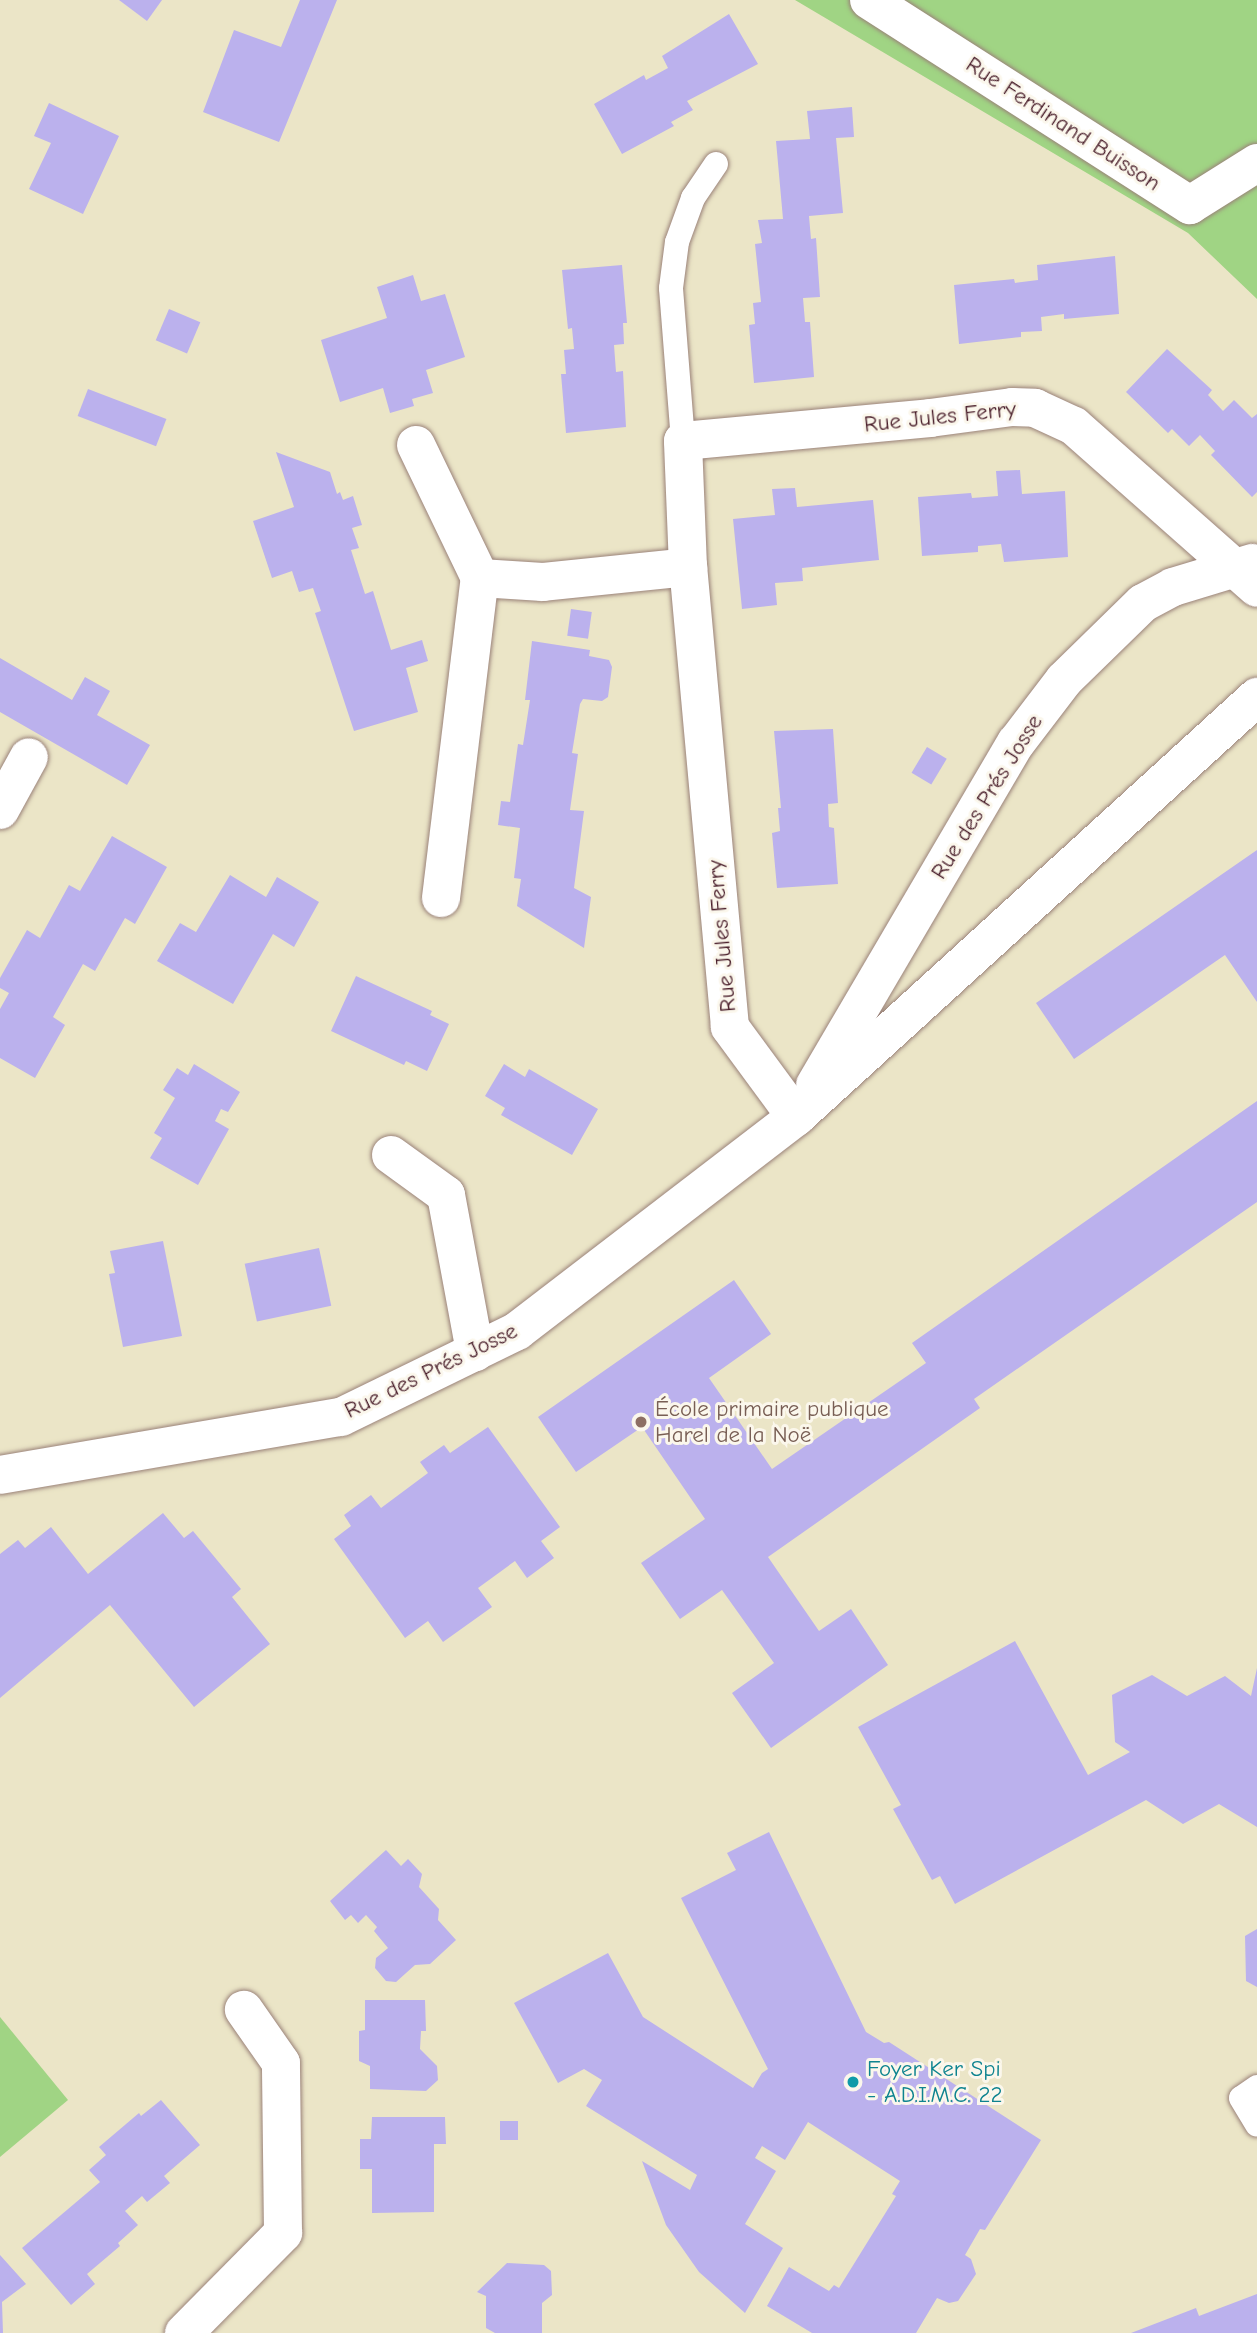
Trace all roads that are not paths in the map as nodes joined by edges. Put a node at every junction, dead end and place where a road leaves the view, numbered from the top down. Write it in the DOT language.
graph roads {
  1 [pos="869,0"];
  2 [pos="1257,163"];
  3 [pos="716,164"];
  4 [pos="683,441"];
  5 [pos="416,445"];
  6 [pos="688,567"];
  7 [pos="1249,573"];
  8 [pos="480,578"];
  9 [pos="1257,697"];
  10 [pos="29,757"];
  11 [pos="0,810"];
  12 [pos="441,898"];
  13 [pos="796,1117"];
  14 [pos="391,1155"];
  15 [pos="475,1352"];
  16 [pos="0,1475"];
  17 [pos="244,2010"];
  18 [pos="1257,2087"];
  19 [pos="1257,2125"];
  20 [pos="184,2333"];
  1 -- 2 [label="street, Rue Ferdinand Buisson"];
  3 -- 4 [label="lane"];
  4 -- 6 [label="street, Rue Jules Ferry"];
  4 -- 7 [label="street, Rue Jules Ferry"];
  5 -- 8 [label="street"];
  6 -- 8 [label="street"];
  6 -- 13 [label="street, Rue Jules Ferry"];
  7 -- 13 [label="street, Rue des Prés Josse"];
  8 -- 12 [label="street"];
  9 -- 13 [label="street, Rue des Prés Josse"];
  10 -- 11 [label="street"];
  13 -- 15 [label="street, Rue des Prés Josse"];
  14 -- 15 [label="street"];
  15 -- 16 [label="street, Rue des Prés Josse"];
  17 -- 20 [label="street"];
  18 -- 19 [label="lane"];
}
